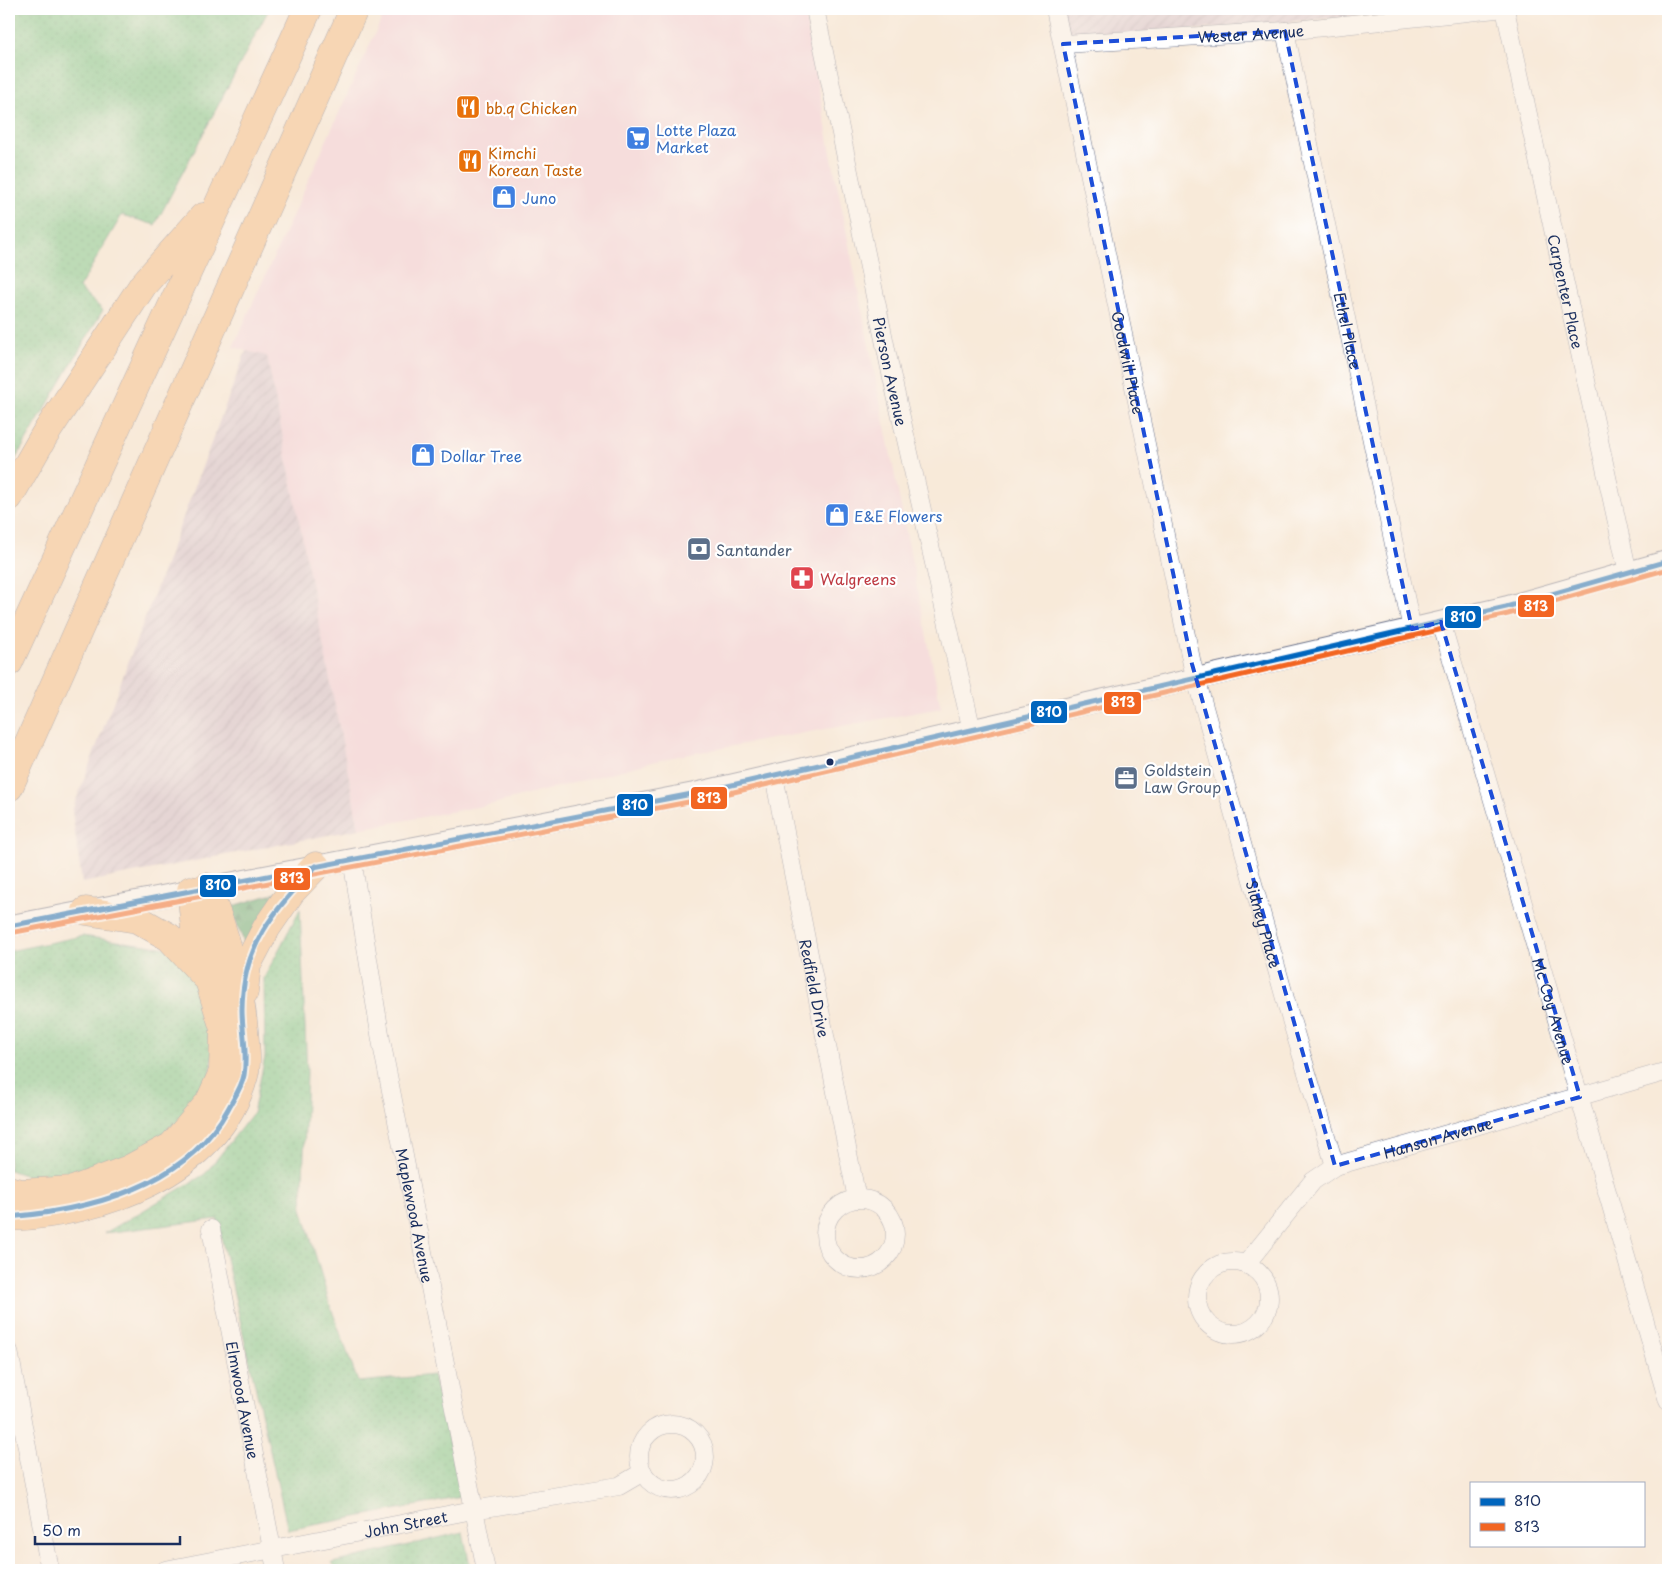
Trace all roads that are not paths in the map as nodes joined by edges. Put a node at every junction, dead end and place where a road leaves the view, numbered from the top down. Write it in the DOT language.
graph roads {
  1 [pos="308,9"];
  2 [pos="354,9"];
  3 [pos="816,9"];
  4 [pos="1055,9"];
  5 [pos="1496,9"];
  6 [pos="1506,9"];
  7 [pos="1285,31"];
  8 [pos="1063,44"];
  9 [pos="222,194"];
  10 [pos="9,496"];
  11 [pos="1668,561"];
  12 [pos="1628,573"];
  13 [pos="1441,622"];
  14 [pos="1412,629"];
  15 [pos="9,662"];
  16 [pos="1196,680"];
  17 [pos="972,731"];
  18 [pos="774,776"];
  19 [pos="9,787"];
  20 [pos="352,859"];
  21 [pos="316,866"];
  22 [pos="198,889"];
  23 [pos="86,911"];
  24 [pos="9,926"];
  25 [pos="212,983"];
  26 [pos="242,1013"];
  27 [pos="1668,1071"];
  28 [pos="1580,1097"];
  29 [pos="1335,1166"];
  30 [pos="9,1190"];
  31 [pos="857,1199"];
  32 [pos="9,1217"];
  33 [pos="211,1228"];
  34 [pos="1246,1264"];
  35 [pos="9,1351"];
  36 [pos="1668,1400"];
  37 [pos="643,1472"];
  38 [pos="473,1510"];
  39 [pos="272,1550"];
  40 [pos="50,1570"];
  41 [pos="165,1570"];
  42 [pos="276,1570"];
  43 [pos="486,1570"];
  1 -- 9 [label="highway"];
  2 -- 19 [label="highway"];
  3 -- 17 [label="street, Pierson Avenue"];
  4 -- 8 [label="street, Goodwill Place"];
  5 -- 7 [label="street, Wester Avenue"];
  6 -- 12 [label="street, Carpenter Place"];
  7 -- 8 [label="street, Wester Avenue"];
  7 -- 14 [label="street, Ethel Place"];
  8 -- 16 [label="street, Goodwill Place"];
  9 -- 10 [label="highway"];
  9 -- 15 [label="highway"];
  11 -- 12 [label="street"];
  12 -- 13 [label="street"];
  13 -- 14 [label="street"];
  13 -- 28 [label="street, Mc Coy Avenue"];
  14 -- 16 [label="street"];
  16 -- 17 [label="street"];
  16 -- 29 [label="street, Sidney Place"];
  17 -- 18 [label="street"];
  18 -- 20 [label="street"];
  18 -- 31 [label="street, Redfield Drive"];
  20 -- 21 [label="street"];
  20 -- 38 [label="street, Maplewood Avenue"];
  21 -- 22 [label="street"];
  21 -- 26 [label="highway"];
  22 -- 23 [label="street"];
  22 -- 25 [label="highway"];
  22 -- 26 [label="highway"];
  23 -- 24 [label="street"];
  23 -- 25 [label="highway"];
  25 -- 30 [label="highway"];
  26 -- 32 [label="highway"];
  27 -- 28 [label="street, Hanson Avenue"];
  28 -- 29 [label="street, Hanson Avenue"];
  28 -- 36 [label="street, Mc Coy Avenue"];
  29 -- 34 [label="street, Hanson Avenue"];
  33 -- 39 [label="street, Elmwood Avenue"];
  34 -- 34 [label="street"];
  35 -- 40 [label="street"];
  37 -- 38 [label="street, John Street"];
  38 -- 39 [label="street, John Street"];
  38 -- 43 [label="street, Maplewood Avenue"];
  39 -- 41 [label="street, John Street"];
  39 -- 42 [label="street, Elmwood Avenue"];
}
